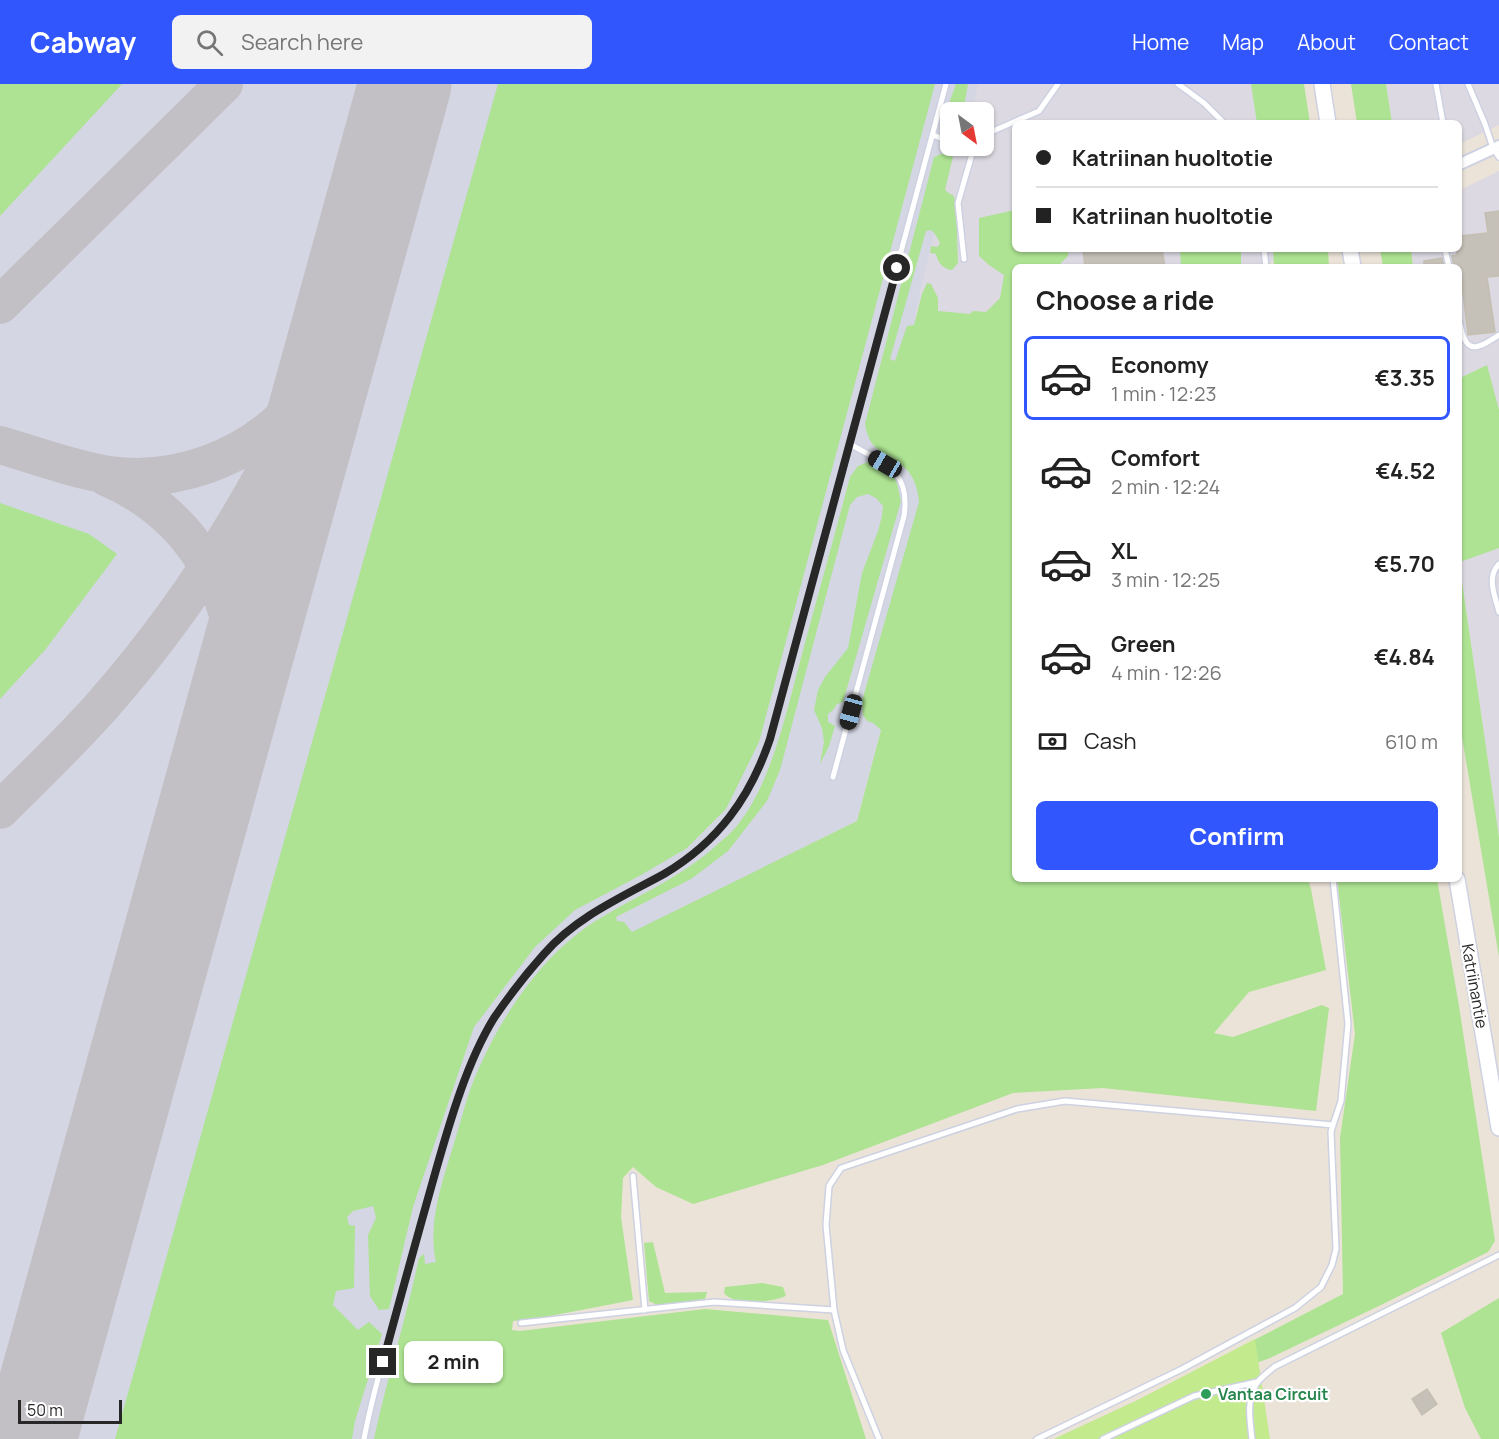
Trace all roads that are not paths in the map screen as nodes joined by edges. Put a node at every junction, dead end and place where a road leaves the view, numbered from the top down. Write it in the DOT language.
graph roads {
  1 [pos="946,84"];
  2 [pos="1058,84"];
  3 [pos="1178,84"];
  4 [pos="1322,84"];
  5 [pos="1436,84"];
  6 [pos="1468,84"];
  7 [pos="1018,120"];
  8 [pos="1221,120"];
  9 [pos="1328,120"];
  10 [pos="1442,120"];
  11 [pos="1012,123"];
  12 [pos="994,131"];
  13 [pos="933,135"];
  14 [pos="940,138"];
  15 [pos="1497,151"];
  16 [pos="972,156"];
  17 [pos="1462,163"];
  18 [pos="964,259"];
  19 [pos="1499,335"];
  20 [pos="1462,337"];
  21 [pos="850,444"];
  22 [pos="1499,564"];
  23 [pos="1499,612"];
  24 [pos="833,777"];
  25 [pos="1333,882"];
  26 [pos="1458,882"];
  27 [pos="1333,1125"];
  28 [pos="1499,1128"];
  29 [pos="633,1176"];
  30 [pos="1499,1255"];
  31 [pos="645,1310"];
  32 [pos="834,1310"];
  33 [pos="521,1323"];
  34 [pos="1257,1382"];
  35 [pos="364,1439"];
  36 [pos="879,1439"];
  37 [pos="1037,1439"];
  38 [pos="1103,1439"];
  39 [pos="1252,1439"];
  1 -- 13 [label="lane"];
  2 -- 7 [label="lane"];
  3 -- 8 [label="lane"];
  4 -- 9 [label="main road"];
  5 -- 10 [label="lane"];
  6 -- 15 [label="lane"];
  11 -- 12 [label="lane"];
  13 -- 14 [label="lane"];
  13 -- 21 [label="lane"];
  15 -- 17 [label="street"];
  16 -- 18 [label="lane"];
  19 -- 20 [label="lane"];
  21 -- 24 [label="lane"];
  21 -- 35 [label="lane"];
  22 -- 23 [label="lane"];
  25 -- 27 [label="lane"];
  26 -- 28 [label="main road, Katriinantie"];
  27 -- 32 [label="lane"];
  27 -- 37 [label="lane"];
  29 -- 31 [label="lane"];
  30 -- 34 [label="lane"];
  31 -- 32 [label="lane"];
  31 -- 33 [label="lane"];
  32 -- 36 [label="lane"];
  34 -- 38 [label="lane"];
  34 -- 39 [label="lane"];
}
